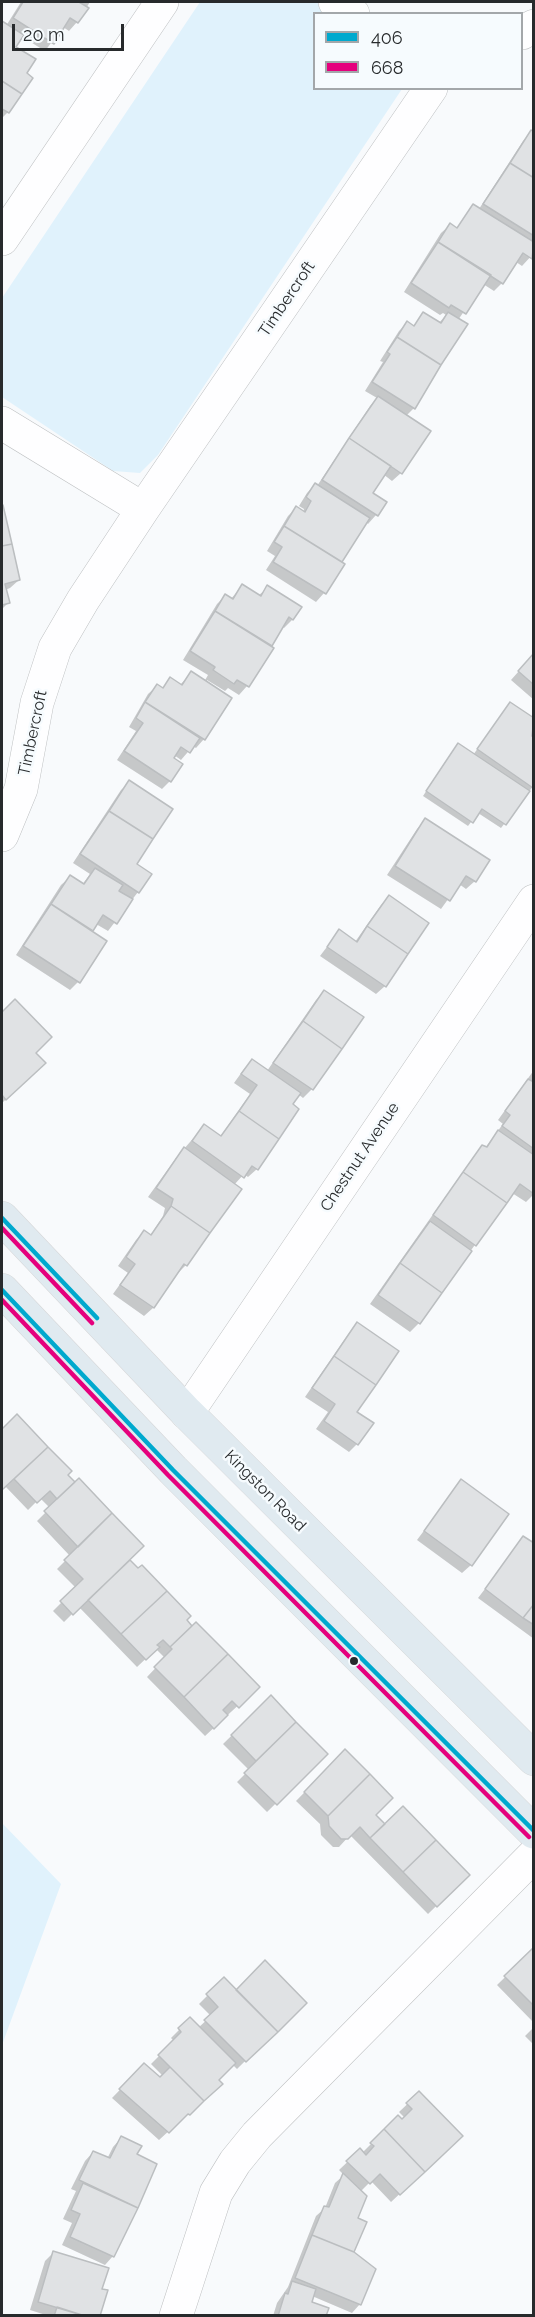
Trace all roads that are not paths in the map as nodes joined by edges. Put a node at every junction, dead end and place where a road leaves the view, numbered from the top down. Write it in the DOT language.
graph roads {
  1 [pos="162,2"];
  2 [pos="335,2"];
  3 [pos="350,12"];
  4 [pos="430,90"];
  5 [pos="2,239"];
  6 [pos="2,423"];
  7 [pos="143,509"];
  8 [pos="2,836"];
  9 [pos="534,901"];
  10 [pos="2,1218"];
  11 [pos="2,1290"];
  12 [pos="187,1413"];
  13 [pos="534,1759"];
  14 [pos="534,1832"];
  15 [pos="534,1855"];
  16 [pos="176,2316"];
  1 -- 5 [label="street"];
  2 -- 3 [label="street"];
  4 -- 7 [label="street, Timbercroft"];
  6 -- 7 [label="street"];
  7 -- 8 [label="street, Timbercroft"];
  9 -- 12 [label="street, Chestnut Avenue"];
  10 -- 12 [label="highway, Kingston Road"];
  11 -- 14 [label="highway"];
  12 -- 13 [label="highway, Kingston Road"];
  15 -- 16 [label="street"];
}
